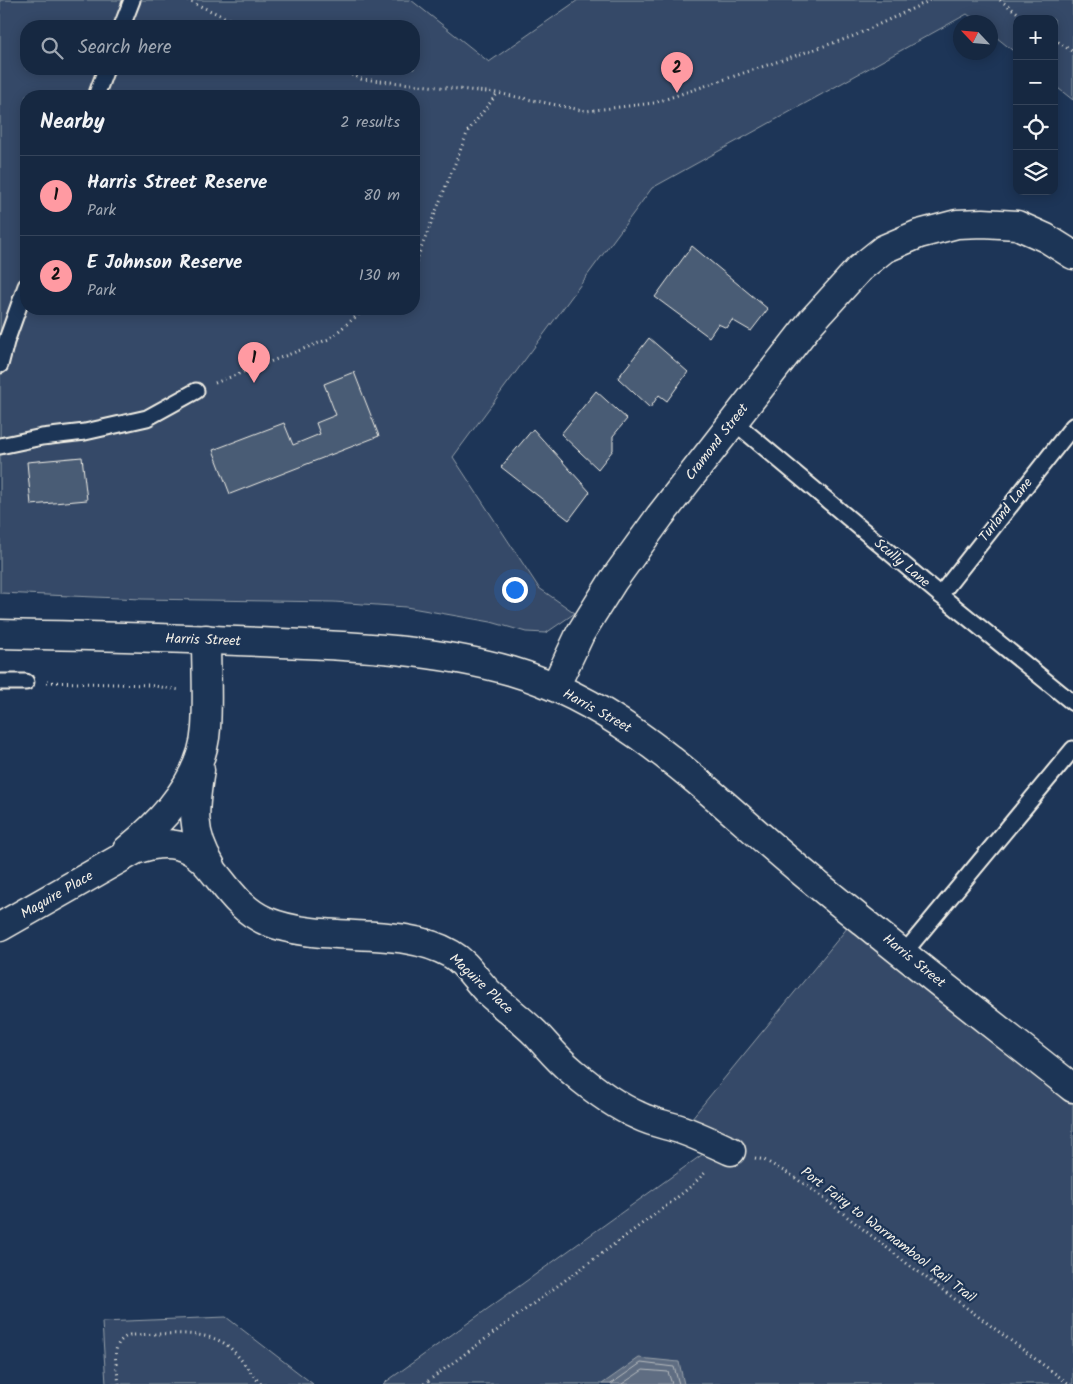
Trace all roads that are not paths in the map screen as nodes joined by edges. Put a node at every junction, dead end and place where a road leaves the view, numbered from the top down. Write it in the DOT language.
graph roads {
  1 [pos="132,0"];
  2 [pos="124,20"];
  3 [pos="104,75"];
  4 [pos="98,90"];
  5 [pos="1073,255"];
  6 [pos="20,303"];
  7 [pos="0,365"];
  8 [pos="196,391"];
  9 [pos="733,421"];
  10 [pos="1073,426"];
  11 [pos="0,446"];
  12 [pos="940,595"];
  13 [pos="0,634"];
  14 [pos="206,639"];
  15 [pos="0,682"];
  16 [pos="26,682"];
  17 [pos="555,688"];
  18 [pos="1073,703"];
  19 [pos="206,729"];
  20 [pos="1073,749"];
  21 [pos="112,862"];
  22 [pos="213,871"];
  23 [pos="0,927"];
  24 [pos="904,953"];
  25 [pos="1073,1088"];
  26 [pos="731,1151"];
  1 -- 2 [label="lane"];
  3 -- 4 [label="lane"];
  5 -- 9 [label="street, Cramond Street"];
  6 -- 7 [label="lane"];
  8 -- 11 [label="lane"];
  9 -- 12 [label="lane, Scully Lane"];
  9 -- 17 [label="street, Cramond Street"];
  10 -- 12 [label="lane, Turland Lane"];
  12 -- 18 [label="lane, Scully Lane"];
  13 -- 14 [label="street, Harris Street"];
  14 -- 17 [label="street, Harris Street"];
  14 -- 19 [label="street, Maguire Place"];
  15 -- 16 [label="lane"];
  17 -- 24 [label="street, Harris Street"];
  19 -- 21 [label="street, Maguire Place"];
  19 -- 22 [label="street, Maguire Place"];
  20 -- 24 [label="lane"];
  21 -- 22 [label="street, Maguire Place"];
  21 -- 23 [label="street, Maguire Place"];
  22 -- 26 [label="street, Maguire Place"];
  24 -- 25 [label="street, Harris Street"];
}
